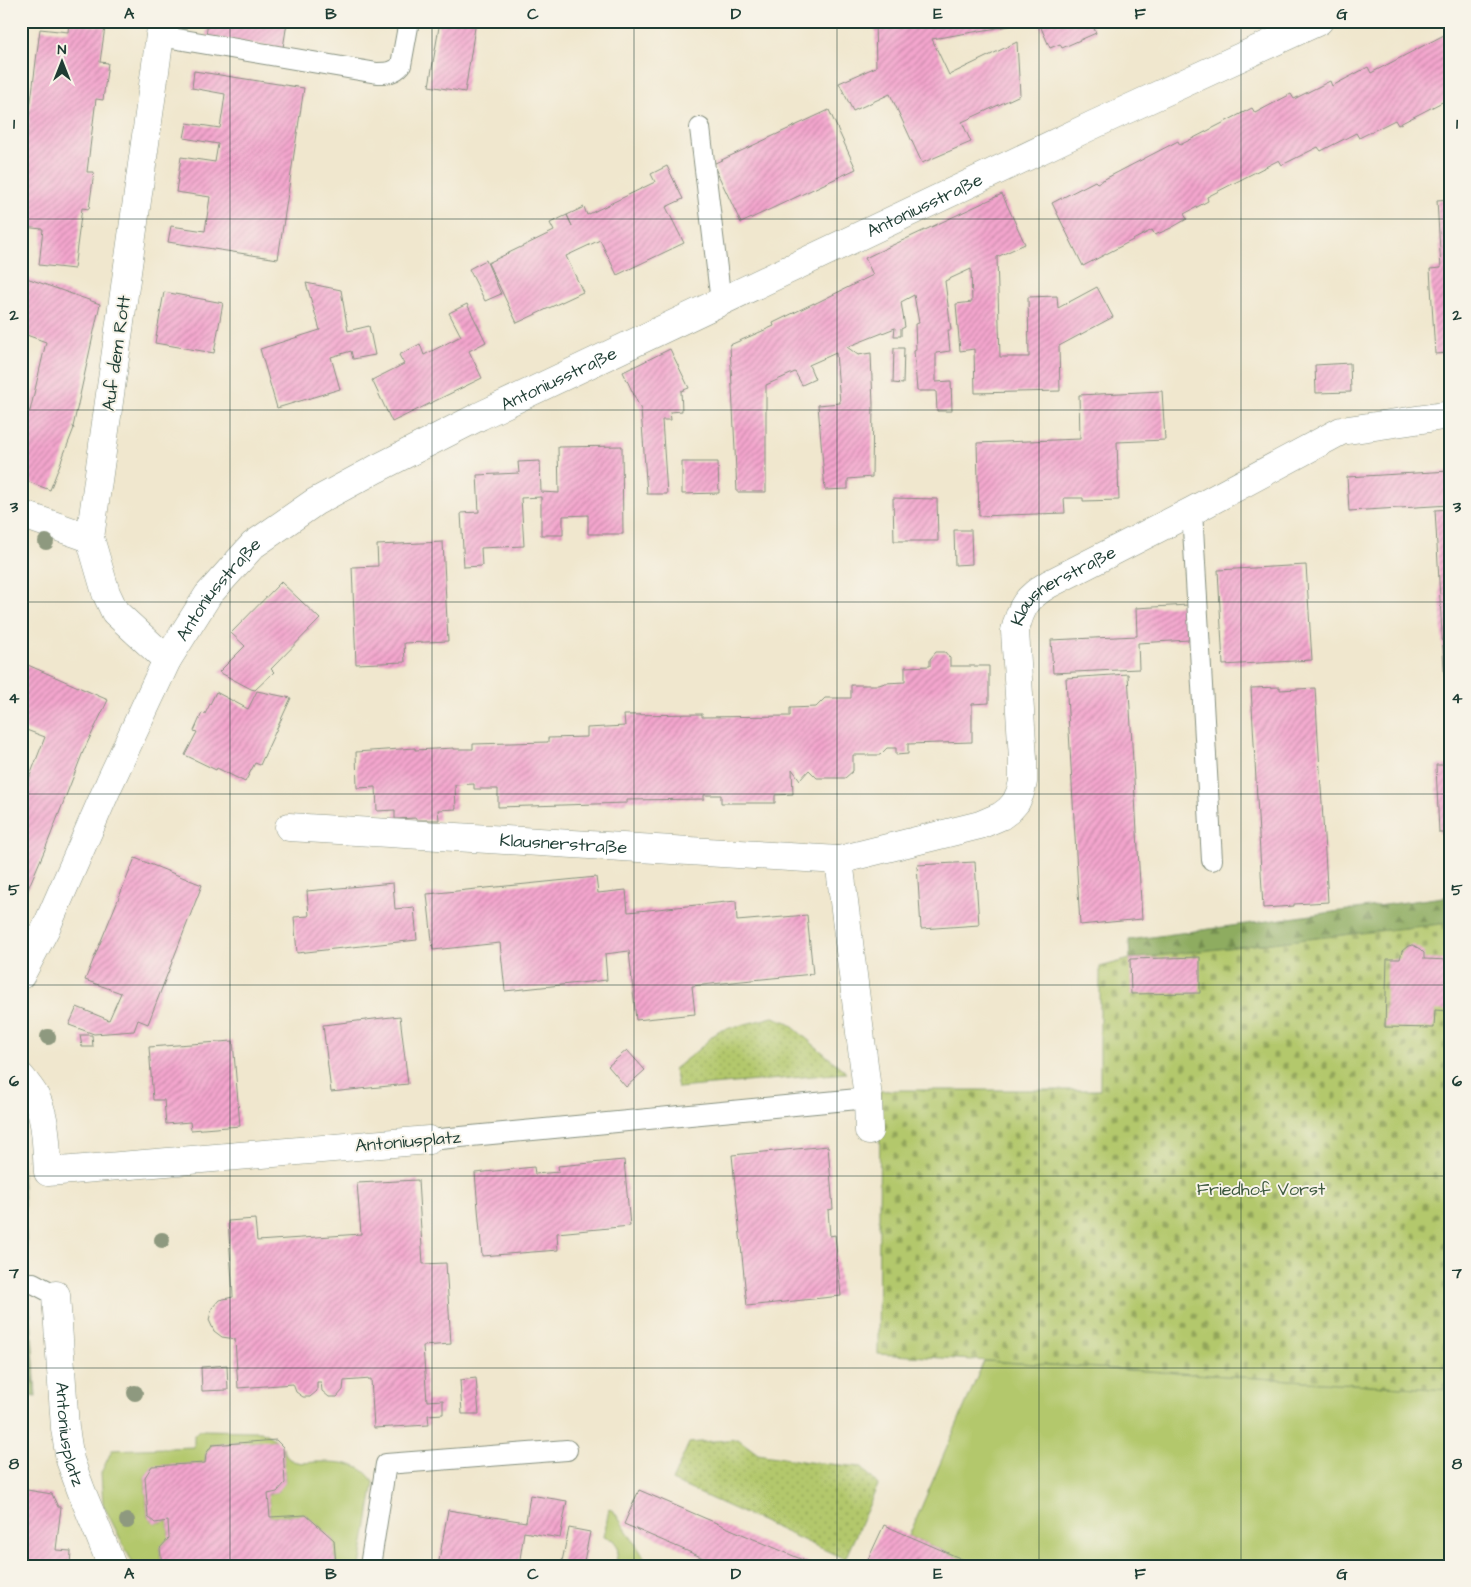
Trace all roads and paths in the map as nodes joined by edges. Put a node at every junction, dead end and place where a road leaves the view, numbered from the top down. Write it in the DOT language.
graph roads {
  1 [pos="409,21"];
  2 [pos="1319,21"];
  3 [pos="161,29"];
  4 [pos="700,128"];
  5 [pos="721,302"];
  6 [pos="1450,416"];
  7 [pos="1192,511"];
  8 [pos="21,514"];
  9 [pos="90,538"];
  10 [pos="167,660"];
  11 [pos="289,827"];
  12 [pos="839,860"];
  13 [pos="1212,860"];
  14 [pos="21,975"];
  15 [pos="21,1077"];
  16 [pos="868,1098"];
  17 [pos="869,1131"];
  18 [pos="429,1140"];
  19 [pos="21,1284"];
  20 [pos="56,1295"];
  21 [pos="567,1450"];
  22 [pos="112,1566"];
  23 [pos="370,1566"];
  1 -- 3 [label="lane"];
  2 -- 5 [label="street, Antoniusstraße"];
  3 -- 9 [label="street, Auf dem Rott"];
  4 -- 5 [label="lane"];
  5 -- 10 [label="street, Antoniusstraße"];
  6 -- 7 [label="street, Klausnerstraße"];
  7 -- 12 [label="street, Klausnerstraße"];
  7 -- 13 [label="lane"];
  8 -- 9 [label="street"];
  9 -- 10 [label="street, Auf dem Rott"];
  10 -- 14 [label="street, Antoniusstraße"];
  11 -- 12 [label="street, Klausnerstraße"];
  12 -- 16 [label="street"];
  15 -- 18 [label="street, Antoniusplatz"];
  16 -- 17 [label="street"];
  16 -- 18 [label="lane, Antoniusplatz"];
  19 -- 20 [label="lane"];
  20 -- 22 [label="street, Antoniusplatz"];
  21 -- 23 [label="lane"];
}
